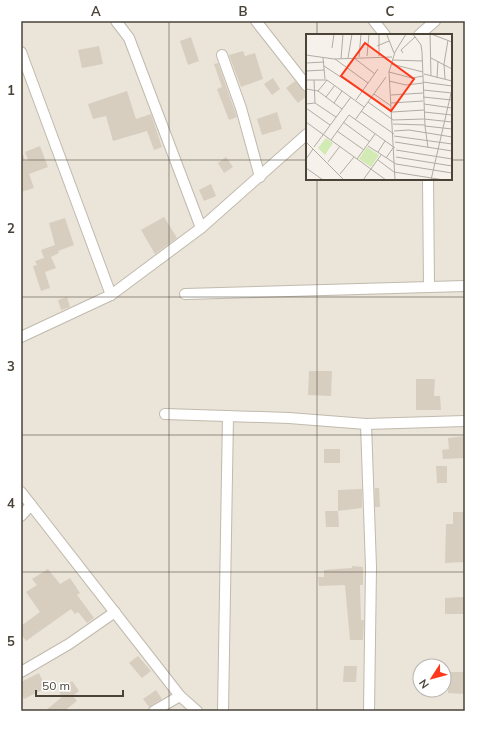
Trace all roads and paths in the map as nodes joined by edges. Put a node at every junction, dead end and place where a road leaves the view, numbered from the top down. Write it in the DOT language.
graph roads {
  1 [pos="116,21"];
  2 [pos="256,21"];
  3 [pos="374,21"];
  4 [pos="435,21"];
  5 [pos="423,33"];
  6 [pos="384,34"];
  7 [pos="21,52"];
  8 [pos="222,54"];
  9 [pos="306,85"];
  10 [pos="306,135"];
  11 [pos="260,177"];
  12 [pos="428,180"];
  13 [pos="201,228"];
  14 [pos="429,286"];
  15 [pos="465,286"];
  16 [pos="184,294"];
  17 [pos="111,295"];
  18 [pos="21,336"];
  19 [pos="165,414"];
  20 [pos="228,416"];
  21 [pos="465,421"];
  22 [pos="366,424"];
  23 [pos="21,492"];
  24 [pos="31,504"];
  25 [pos="21,516"];
  26 [pos="115,612"];
  27 [pos="21,672"];
  28 [pos="180,696"];
  29 [pos="154,711"];
  30 [pos="197,711"];
  31 [pos="222,711"];
  32 [pos="369,711"];
  1 -- 13 [label="street"];
  2 -- 9 [label="street"];
  3 -- 6 [label="street"];
  4 -- 5 [label="street"];
  7 -- 17 [label="street"];
  8 -- 11 [label="street"];
  10 -- 11 [label="street"];
  11 -- 13 [label="street"];
  12 -- 14 [label="street"];
  13 -- 17 [label="street"];
  14 -- 15 [label="street"];
  14 -- 16 [label="street"];
  17 -- 18 [label="street"];
  19 -- 20 [label="street"];
  20 -- 22 [label="street"];
  20 -- 31 [label="street"];
  21 -- 22 [label="street"];
  22 -- 32 [label="street"];
  23 -- 24 [label="street"];
  24 -- 25 [label="street"];
  24 -- 26 [label="street"];
  26 -- 27 [label="street"];
  26 -- 28 [label="street"];
  28 -- 29 [label="street"];
  28 -- 30 [label="street"];
}
